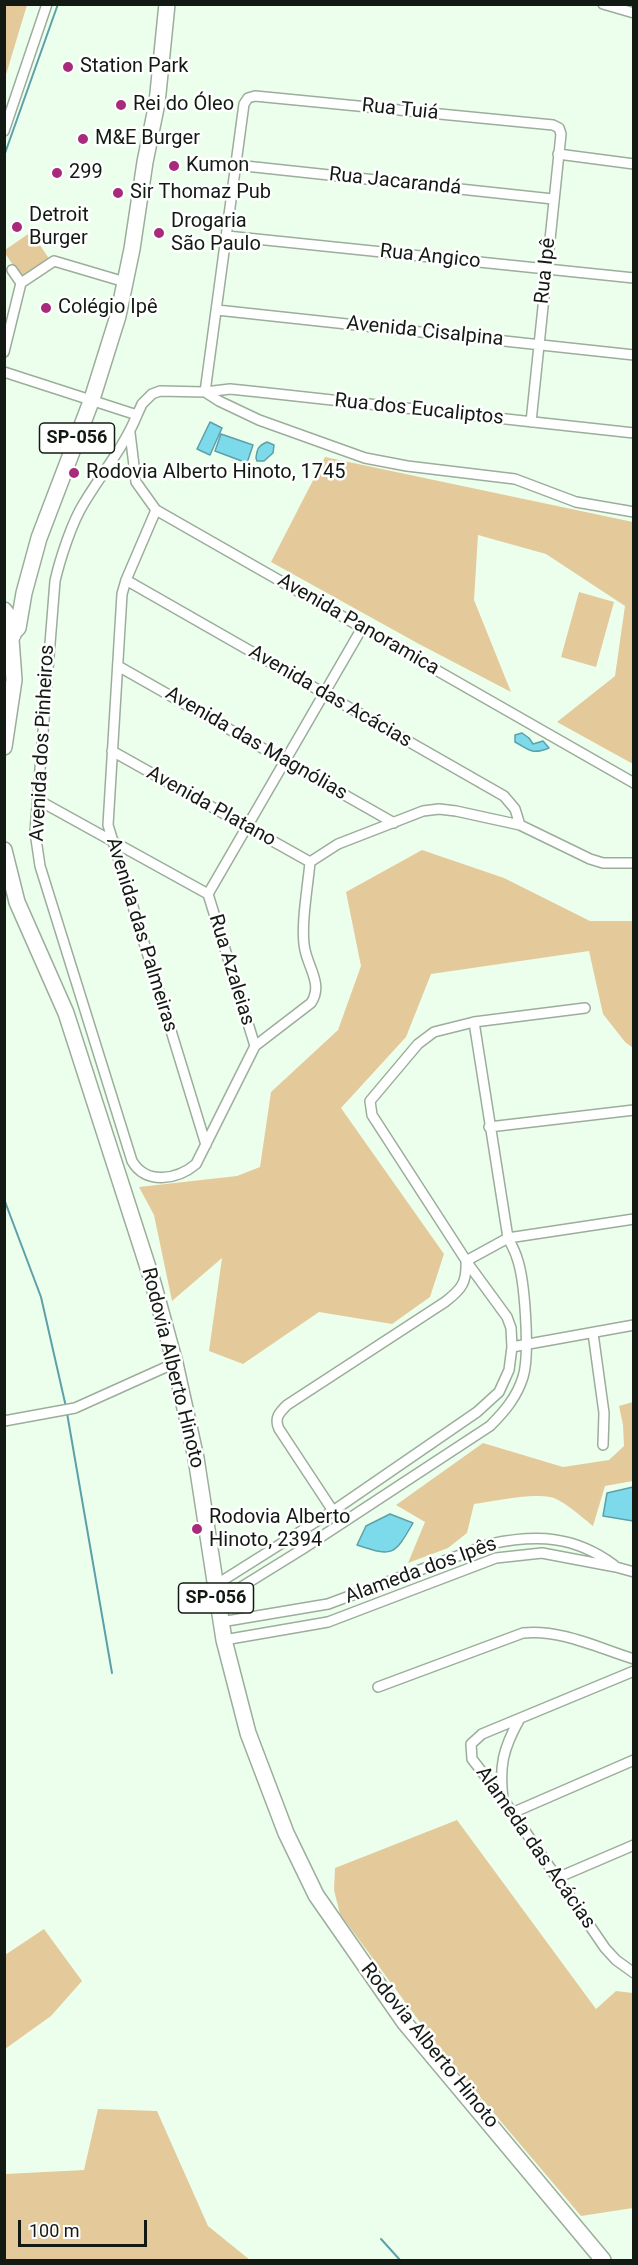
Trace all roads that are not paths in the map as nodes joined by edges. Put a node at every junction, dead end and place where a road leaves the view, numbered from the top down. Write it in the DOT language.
graph roads {
  1 [pos="47,4"];
  2 [pos="167,4"];
  3 [pos="603,4"];
  4 [pos="633,13"];
  5 [pos="553,125"];
  6 [pos="4,131"];
  7 [pos="558,154"];
  8 [pos="633,164"];
  9 [pos="237,165"];
  10 [pos="553,199"];
  11 [pos="226,236"];
  12 [pos="546,269"];
  13 [pos="12,270"];
  14 [pos="633,278"];
  15 [pos="125,282"];
  16 [pos="21,283"];
  17 [pos="217,310"];
  18 [pos="538,344"];
  19 [pos="4,352"];
  20 [pos="633,355"];
  21 [pos="4,372"];
  22 [pos="205,392"];
  23 [pos="92,399"];
  24 [pos="137,415"];
  25 [pos="531,422"];
  26 [pos="130,433"];
  27 [pos="633,433"];
  28 [pos="156,510"];
  29 [pos="633,512"];
  30 [pos="126,580"];
  31 [pos="24,593"];
  32 [pos="4,609"];
  33 [pos="362,628"];
  34 [pos="10,640"];
  35 [pos="118,666"];
  36 [pos="324,693"];
  37 [pos="5,734"];
  38 [pos="112,751"];
  39 [pos="285,760"];
  40 [pos="633,783"];
  41 [pos="38,800"];
  42 [pos="394,823"];
  43 [pos="520,825"];
  44 [pos="246,827"];
  45 [pos="110,839"];
  46 [pos="4,850"];
  47 [pos="310,862"];
  48 [pos="633,863"];
  49 [pos="208,894"];
  50 [pos="585,1008"];
  51 [pos="474,1022"];
  52 [pos="255,1046"];
  53 [pos="633,1110"];
  54 [pos="489,1127"];
  55 [pos="206,1145"];
  56 [pos="633,1219"];
  57 [pos="508,1238"];
  58 [pos="466,1261"];
  59 [pos="633,1325"];
  60 [pos="593,1333"];
  61 [pos="527,1345"];
  62 [pos="512,1347"];
  63 [pos="175,1363"];
  64 [pos="4,1421"];
  65 [pos="603,1445"];
  66 [pos="333,1511"];
  67 [pos="341,1524"];
  68 [pos="296,1534"];
  69 [pos="305,1547"];
  70 [pos="276,1548"];
  71 [pos="285,1560"];
  72 [pos="616,1567"];
  73 [pos="633,1572"];
  74 [pos="214,1586"];
  75 [pos="217,1602"];
  76 [pos="328,1604"];
  77 [pos="291,1611"];
  78 [pos="333,1620"];
  79 [pos="220,1622"];
  80 [pos="294,1628"];
  81 [pos="224,1641"];
  82 [pos="633,1659"];
  83 [pos="633,1671"];
  84 [pos="378,1687"];
  85 [pos="519,1720"];
  86 [pos="633,1760"];
  87 [pos="503,1799"];
  88 [pos="512,1813"];
  89 [pos="633,1845"];
  90 [pos="557,1878"];
  91 [pos="633,1973"];
  92 [pos="603,2260"];
  1 -- 6 [label="street"];
  2 -- 15 [label="main road, SP-056"];
  3 -- 4 [label="street"];
  5 -- 7 [label="street, Rua Ipê"];
  5 -- 9 [label="street, Rua Tuiá"];
  7 -- 8 [label="street"];
  7 -- 10 [label="street, Rua Ipê"];
  9 -- 10 [label="street, Rua Jacarandá"];
  9 -- 11 [label="street"];
  10 -- 12 [label="street, Rua Ipê"];
  11 -- 12 [label="street, Rua Angico"];
  11 -- 17 [label="street"];
  12 -- 14 [label="street, Rua Angico"];
  12 -- 18 [label="street, Rua Ipê"];
  13 -- 16 [label="street"];
  15 -- 16 [label="street"];
  15 -- 23 [label="main road, SP-056"];
  16 -- 19 [label="street"];
  17 -- 18 [label="street, Avenida Cisalpina"];
  17 -- 22 [label="street"];
  18 -- 20 [label="street, Avenida Cisalpina"];
  18 -- 25 [label="street, Rua Ipê"];
  21 -- 23 [label="street"];
  22 -- 24 [label="street"];
  22 -- 25 [label="street, Rua dos Eucaliptos"];
  22 -- 29 [label="street"];
  23 -- 24 [label="street"];
  23 -- 31 [label="main road, SP-056"];
  24 -- 26 [label="street, Avenida dos Pinheiros"];
  25 -- 27 [label="street, Rua dos Eucaliptos"];
  26 -- 28 [label="street, Avenida Panoramica"];
  26 -- 41 [label="street, Avenida dos Pinheiros"];
  28 -- 30 [label="street, Avenida das Palmeiras"];
  28 -- 33 [label="street, Avenida Panoramica"];
  30 -- 35 [label="street, Avenida das Palmeiras"];
  30 -- 36 [label="street, Avenida das Acácias"];
  31 -- 32 [label="main road"];
  31 -- 34 [label="main road, SP-056"];
  32 -- 34 [label="main road"];
  33 -- 36 [label="street"];
  33 -- 40 [label="street, Avenida Panoramica"];
  34 -- 37 [label="main road, SP-056"];
  35 -- 38 [label="street, Avenida das Palmeiras"];
  35 -- 39 [label="street, Avenida das Magnólias"];
  36 -- 39 [label="street"];
  36 -- 43 [label="street, Avenida das Acácias"];
  38 -- 44 [label="street, Avenida Platano"];
  38 -- 45 [label="street, Avenida das Palmeiras"];
  39 -- 42 [label="street, Avenida das Magnólias"];
  39 -- 44 [label="street"];
  41 -- 45 [label="street"];
  41 -- 55 [label="street, Avenida dos Pinheiros"];
  42 -- 43 [label="street"];
  42 -- 47 [label="street"];
  43 -- 48 [label="street"];
  44 -- 47 [label="street, Avenida Platano"];
  44 -- 49 [label="street"];
  45 -- 49 [label="street"];
  45 -- 55 [label="street, Avenida das Palmeiras"];
  46 -- 63 [label="main road, Rodovia Alberto Hinoto / SP-056"];
  47 -- 52 [label="street"];
  49 -- 52 [label="street, Rua Azaleias"];
  50 -- 51 [label="street"];
  51 -- 54 [label="street"];
  51 -- 58 [label="street"];
  52 -- 55 [label="street"];
  53 -- 54 [label="street"];
  54 -- 57 [label="street"];
  56 -- 57 [label="street"];
  57 -- 58 [label="street"];
  57 -- 61 [label="street"];
  58 -- 62 [label="street"];
  58 -- 66 [label="street"];
  59 -- 60 [label="street"];
  60 -- 61 [label="street"];
  60 -- 65 [label="street"];
  61 -- 62 [label="street"];
  61 -- 67 [label="street"];
  62 -- 66 [label="street"];
  63 -- 64 [label="street"];
  63 -- 74 [label="main road, Rodovia Alberto Hinoto / SP-056"];
  66 -- 67 [label="street"];
  66 -- 68 [label="street"];
  67 -- 69 [label="street"];
  68 -- 69 [label="street"];
  68 -- 70 [label="street"];
  69 -- 71 [label="street"];
  70 -- 71 [label="street"];
  70 -- 74 [label="street"];
  71 -- 75 [label="street"];
  72 -- 73 [label="street, Alameda dos Ipês"];
  72 -- 76 [label="street, Alameda dos Ipês"];
  72 -- 78 [label="street, Alameda dos Ipês"];
  74 -- 75 [label="main road, Rodovia Alberto Hinoto / SP-056"];
  75 -- 79 [label="main road, Rodovia Alberto Hinoto / SP-056"];
  76 -- 77 [label="street, Alameda dos Ipês"];
  76 -- 78 [label="street"];
  77 -- 79 [label="street, Alameda dos Ipês"];
  77 -- 80 [label="street"];
  78 -- 80 [label="street, Alameda dos Ipês"];
  79 -- 81 [label="main road, Rodovia Alberto Hinoto / SP-056"];
  80 -- 81 [label="street, Alameda dos Ipês"];
  81 -- 92 [label="main road, Rodovia Alberto Hinoto / SP-056"];
  82 -- 84 [label="street"];
  83 -- 85 [label="street, Alameda das Acácias"];
  85 -- 87 [label="street"];
  85 -- 87 [label="street, Alameda das Acácias"];
  86 -- 88 [label="street"];
  87 -- 88 [label="street, Alameda das Acácias"];
  88 -- 90 [label="street, Alameda das Acácias"];
  89 -- 90 [label="street"];
  90 -- 91 [label="street, Alameda das Acácias"];
}
